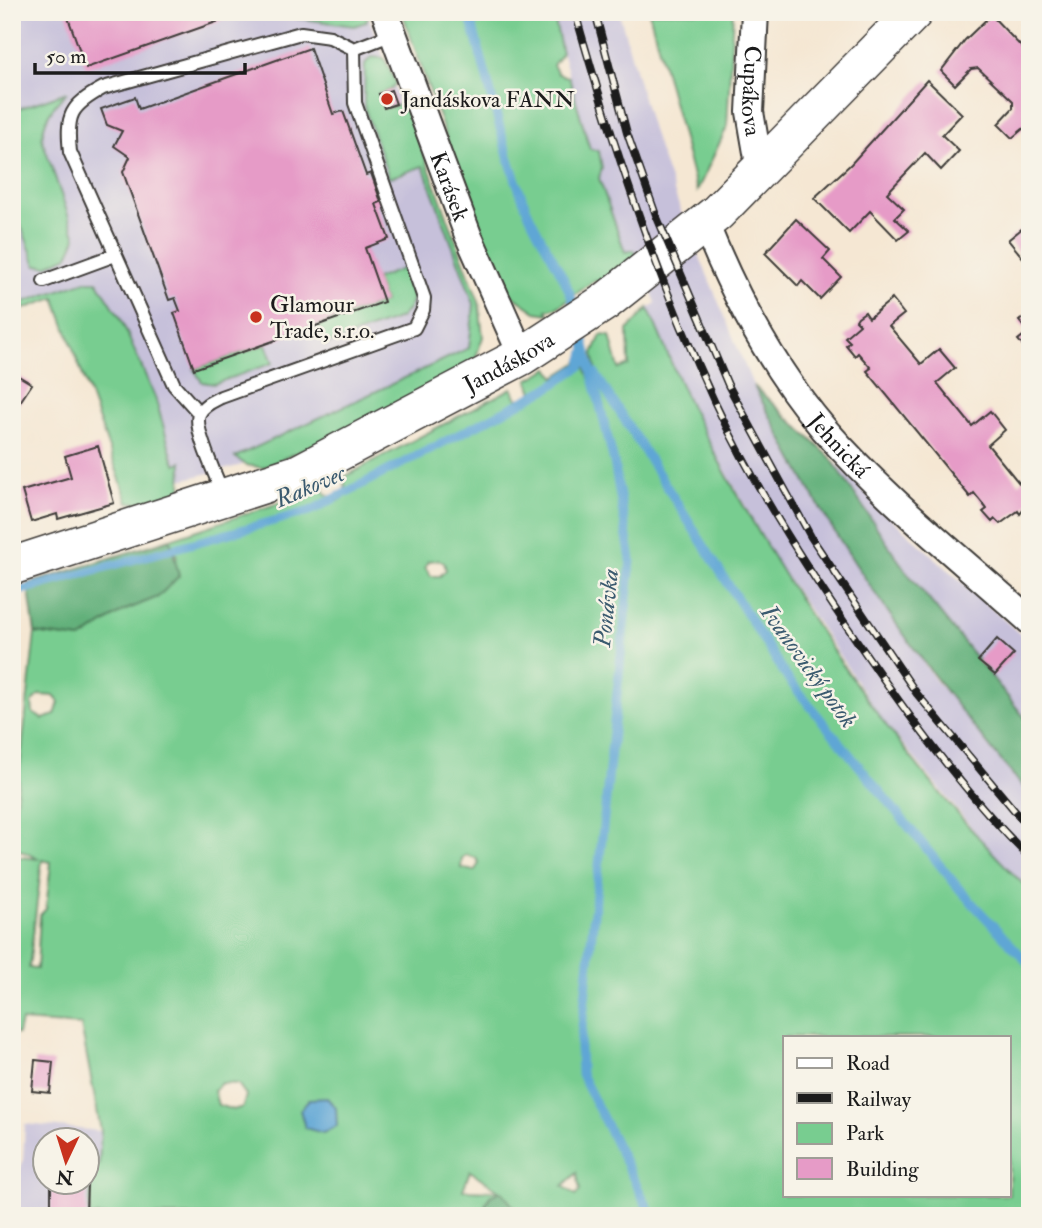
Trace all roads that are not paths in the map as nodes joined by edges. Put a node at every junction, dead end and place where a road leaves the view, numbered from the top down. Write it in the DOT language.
graph roads {
  1 [pos="755,12"];
  2 [pos="914,12"];
  3 [pos="389,23"];
  4 [pos="354,49"];
  5 [pos="760,170"];
  6 [pos="705,223"];
  7 [pos="115,254"];
  8 [pos="44,281"];
  9 [pos="522,356"];
  10 [pos="199,413"];
  11 [pos="225,498"];
  12 [pos="12,566"];
  13 [pos="1030,621"];
  1 -- 5 [label="street, Cupákova"];
  2 -- 5 [label="street, Jandáskova"];
  3 -- 4 [label="lane"];
  3 -- 9 [label="street, Karásek"];
  4 -- 7 [label="lane"];
  4 -- 10 [label="lane"];
  5 -- 6 [label="street, Jandáskova"];
  6 -- 9 [label="street, Jandáskova"];
  6 -- 13 [label="street, Jehnická"];
  7 -- 8 [label="lane"];
  7 -- 10 [label="lane"];
  9 -- 11 [label="street, Jandáskova"];
  10 -- 11 [label="lane"];
  11 -- 12 [label="street, Jandáskova"];
}
